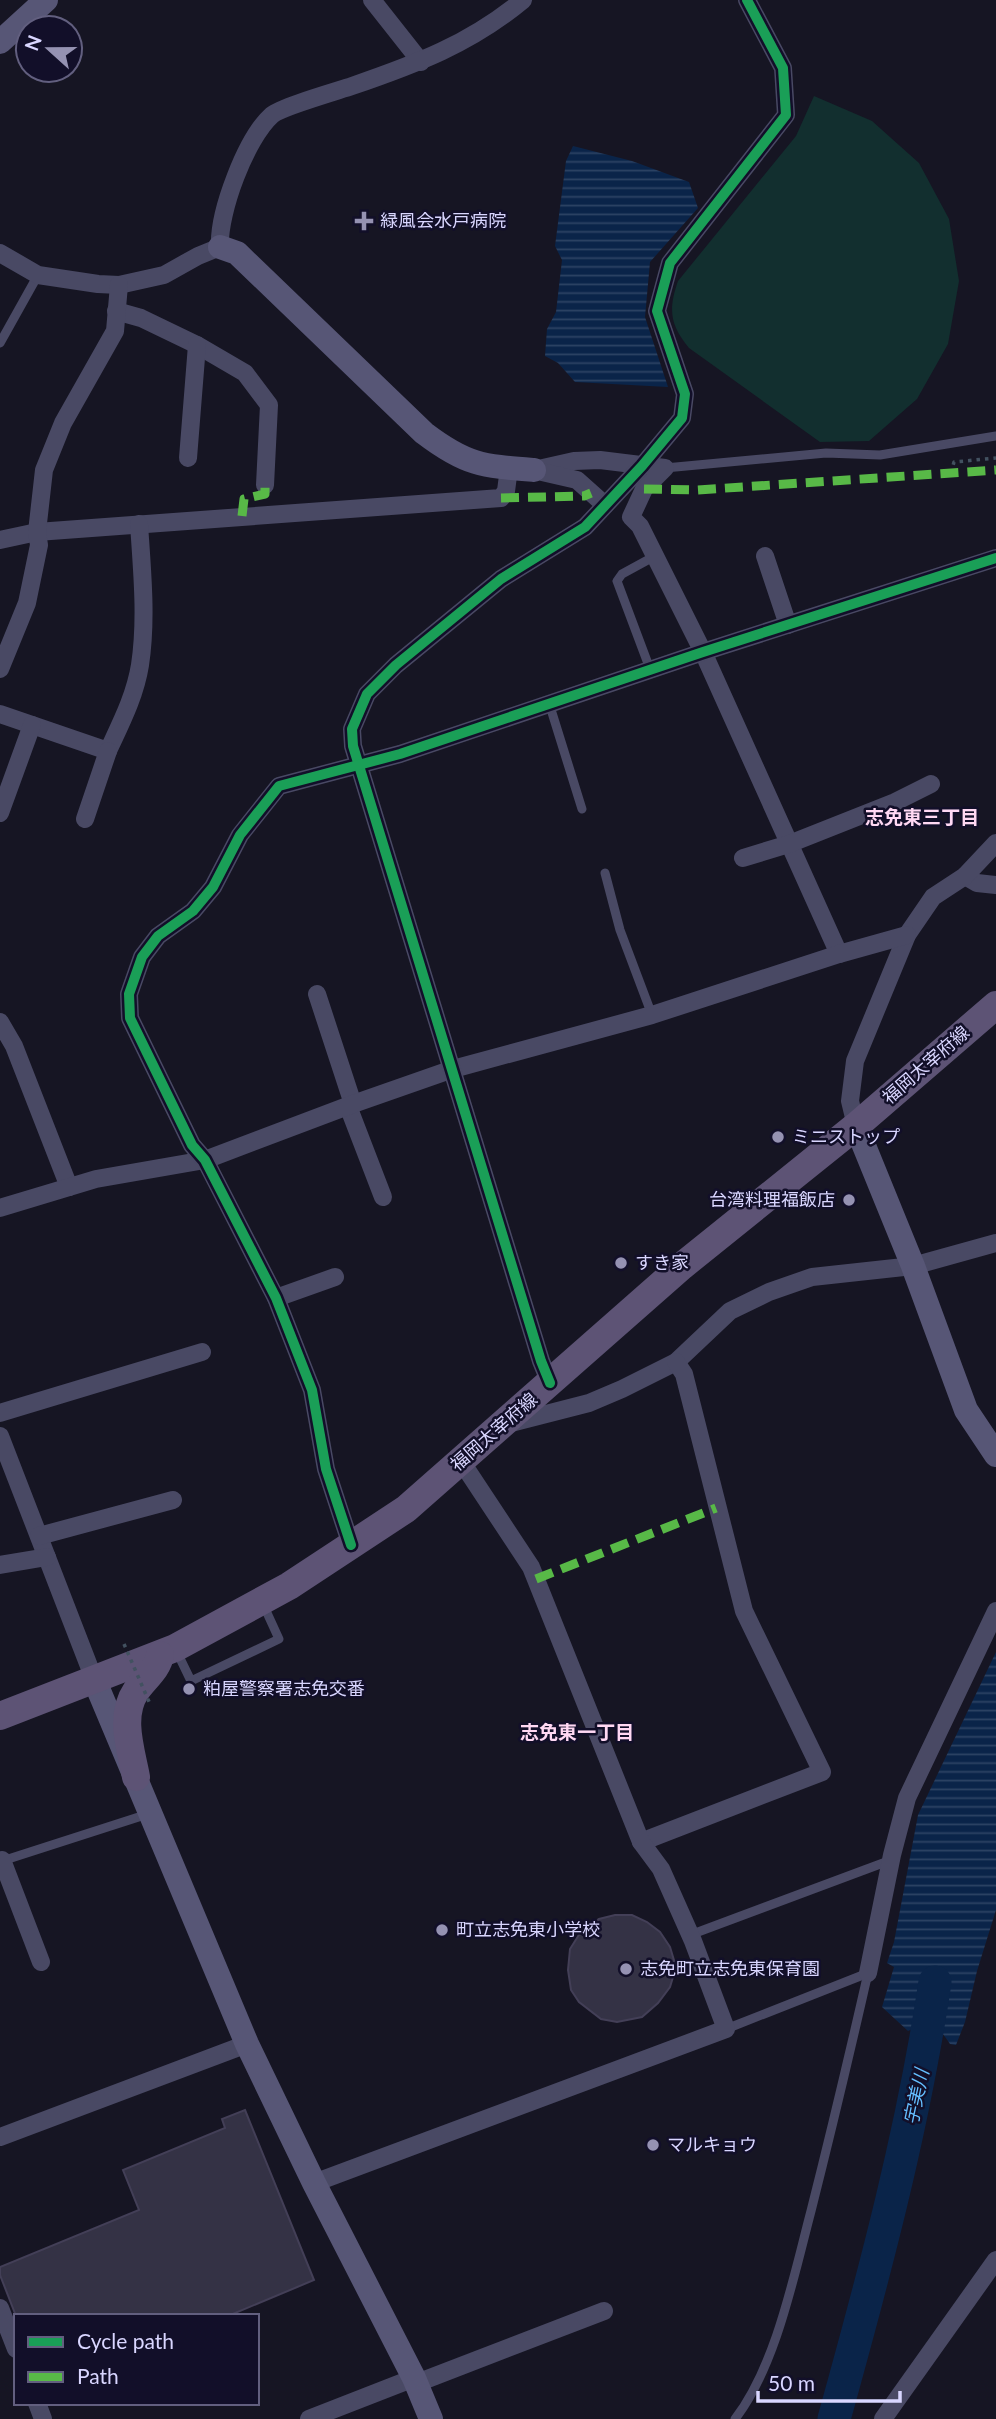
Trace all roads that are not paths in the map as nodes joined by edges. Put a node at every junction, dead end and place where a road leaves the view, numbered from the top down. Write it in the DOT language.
graph roads {
  1 [pos="46,0"];
  2 [pos="372,0"];
  3 [pos="523,0"];
  4 [pos="747,0"];
  5 [pos="0,43"];
  6 [pos="421,62"];
  7 [pos="220,247"];
  8 [pos="0,253"];
  9 [pos="38,275"];
  10 [pos="119,285"];
  11 [pos="116,312"];
  12 [pos="0,343"];
  13 [pos="197,345"];
  14 [pos="996,436"];
  15 [pos="188,458"];
  16 [pos="642,466"];
  17 [pos="664,468"];
  18 [pos="522,469"];
  19 [pos="265,485"];
  20 [pos="605,505"];
  21 [pos="139,524"];
  22 [pos="37,532"];
  23 [pos="0,540"];
  24 [pos="655,556"];
  25 [pos="765,556"];
  26 [pos="996,558"];
  27 [pos="788,625"];
  28 [pos="703,652"];
  29 [pos="0,669"];
  30 [pos="650,669"];
  31 [pos="549,704"];
  32 [pos="0,714"];
  33 [pos="32,725"];
  34 [pos="108,751"];
  35 [pos="360,766"];
  36 [pos="932,784"];
  37 [pos="582,809"];
  38 [pos="0,813"];
  39 [pos="85,819"];
  40 [pos="996,843"];
  41 [pos="789,844"];
  42 [pos="743,858"];
  43 [pos="605,873"];
  44 [pos="965,876"];
  45 [pos="996,885"];
  46 [pos="907,935"];
  47 [pos="839,954"];
  48 [pos="317,995"];
  49 [pos="996,1005"];
  50 [pos="652,1015"];
  51 [pos="0,1021"];
  52 [pos="453,1069"];
  53 [pos="350,1105"];
  54 [pos="856,1126"];
  55 [pos="205,1160"];
  56 [pos="69,1187"];
  57 [pos="383,1197"];
  58 [pos="0,1208"];
  59 [pos="996,1243"];
  60 [pos="913,1266"];
  61 [pos="335,1277"];
  62 [pos="276,1298"];
  63 [pos="202,1352"];
  64 [pos="676,1362"];
  65 [pos="550,1382"];
  66 [pos="0,1413"];
  67 [pos="504,1425"];
  68 [pos="0,1436"];
  69 [pos="996,1455"];
  70 [pos="461,1461"];
  71 [pos="173,1500"];
  72 [pos="39,1536"];
  73 [pos="351,1545"];
  74 [pos="47,1557"];
  75 [pos="0,1565"];
  76 [pos="262,1602"];
  77 [pos="996,1611"];
  78 [pos="168,1651"];
  79 [pos="94,1679"];
  80 [pos="0,1716"];
  81 [pos="136,1777"];
  82 [pos="150,1813"];
  83 [pos="641,1842"];
  84 [pos="1,1861"];
  85 [pos="890,1865"];
  86 [pos="690,1935"];
  87 [pos="41,1962"];
  88 [pos="868,1973"];
  89 [pos="726,2029"];
  90 [pos="247,2044"];
  91 [pos="0,2137"];
  92 [pos="314,2183"];
  93 [pos="996,2260"];
  94 [pos="0,2308"];
  95 [pos="604,2311"];
  96 [pos="14,2344"];
  97 [pos="416,2381"];
  98 [pos="309,2419"];
  99 [pos="431,2419"];
  100 [pos="735,2419"];
  101 [pos="883,2419"];
  1 -- 5 [label="street"];
  2 -- 6 [label="street"];
  3 -- 6 [label="street"];
  4 -- 16 [label="street"];
  6 -- 7 [label="street"];
  7 -- 10 [label="street"];
  7 -- 18 [label="street"];
  8 -- 9 [label="street"];
  9 -- 10 [label="street"];
  9 -- 12 [label="lane"];
  10 -- 11 [label="street"];
  11 -- 13 [label="street"];
  11 -- 22 [label="street"];
  13 -- 15 [label="street"];
  13 -- 19 [label="street"];
  14 -- 17 [label="lane"];
  16 -- 17 [label="street"];
  16 -- 18 [label="street"];
  16 -- 20 [label="street"];
  17 -- 24 [label="street"];
  18 -- 20 [label="street"];
  18 -- 21 [label="street"];
  20 -- 35 [label="street"];
  21 -- 22 [label="street"];
  21 -- 34 [label="street"];
  22 -- 23 [label="street"];
  22 -- 29 [label="street"];
  24 -- 28 [label="street"];
  24 -- 30 [label="lane"];
  25 -- 27 [label="street"];
  26 -- 27 [label="street"];
  27 -- 28 [label="street"];
  28 -- 30 [label="street"];
  28 -- 41 [label="street"];
  30 -- 31 [label="street"];
  31 -- 35 [label="street"];
  31 -- 37 [label="lane"];
  32 -- 33 [label="street"];
  33 -- 34 [label="street"];
  33 -- 38 [label="street"];
  34 -- 39 [label="street"];
  35 -- 52 [label="street"];
  35 -- 55 [label="street"];
  36 -- 41 [label="street"];
  40 -- 44 [label="street"];
  41 -- 42 [label="street"];
  41 -- 47 [label="street"];
  43 -- 50 [label="lane"];
  44 -- 45 [label="street"];
  44 -- 46 [label="street"];
  46 -- 47 [label="street"];
  46 -- 54 [label="street"];
  47 -- 50 [label="street"];
  48 -- 53 [label="street"];
  49 -- 54 [label="main road, 福岡太宰府線"];
  50 -- 52 [label="street"];
  51 -- 56 [label="street"];
  52 -- 53 [label="street"];
  52 -- 65 [label="street"];
  53 -- 55 [label="street"];
  53 -- 57 [label="street"];
  54 -- 60 [label="street"];
  54 -- 65 [label="main road, 福岡太宰府線"];
  55 -- 56 [label="street"];
  55 -- 62 [label="street"];
  56 -- 58 [label="street"];
  59 -- 60 [label="street"];
  60 -- 64 [label="street"];
  60 -- 69 [label="street"];
  61 -- 62 [label="street"];
  62 -- 73 [label="street"];
  63 -- 66 [label="street"];
  64 -- 67 [label="street"];
  64 -- 83 [label="street"];
  65 -- 67 [label="main road, 福岡太宰府線"];
  67 -- 70 [label="main road, 福岡太宰府線"];
  68 -- 72 [label="street"];
  70 -- 73 [label="main road, 福岡太宰府線"];
  70 -- 83 [label="street"];
  71 -- 72 [label="street"];
  72 -- 74 [label="street"];
  73 -- 76 [label="main road, 福岡太宰府線"];
  74 -- 75 [label="street"];
  74 -- 79 [label="street"];
  76 -- 78 [label="main road, 福岡太宰府線"];
  76 -- 78 [label="lane"];
  77 -- 85 [label="street"];
  78 -- 79 [label="main road, 福岡太宰府線"];
  78 -- 81 [label="main road"];
  79 -- 80 [label="main road, 福岡太宰府線"];
  79 -- 81 [label="street"];
  81 -- 82 [label="street"];
  82 -- 84 [label="lane"];
  82 -- 90 [label="street"];
  83 -- 86 [label="street"];
  84 -- 87 [label="street"];
  85 -- 86 [label="lane"];
  85 -- 88 [label="street"];
  86 -- 89 [label="street"];
  88 -- 89 [label="lane"];
  88 -- 100 [label="lane"];
  89 -- 92 [label="street"];
  90 -- 91 [label="street"];
  90 -- 92 [label="street"];
  92 -- 97 [label="street"];
  93 -- 101 [label="street"];
  94 -- 96 [label="street"];
  95 -- 97 [label="street"];
  97 -- 98 [label="street"];
  97 -- 99 [label="street"];
}
